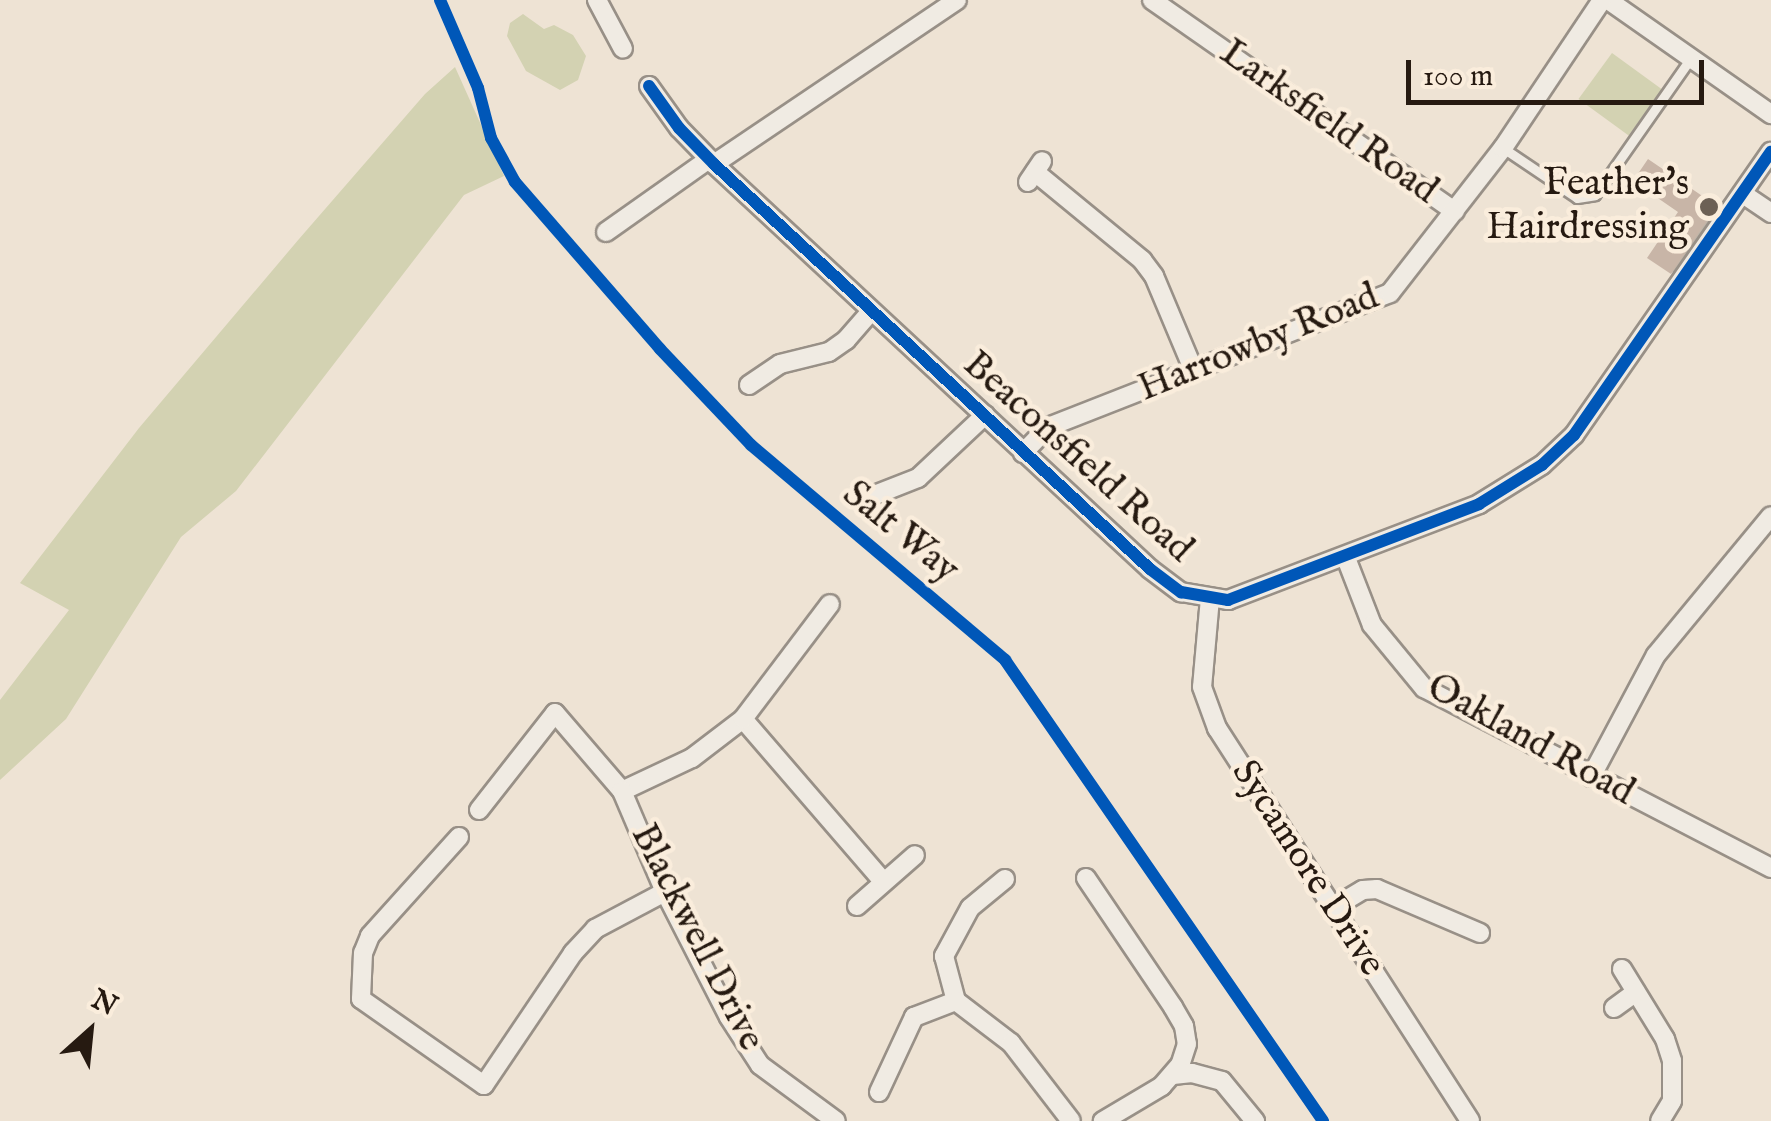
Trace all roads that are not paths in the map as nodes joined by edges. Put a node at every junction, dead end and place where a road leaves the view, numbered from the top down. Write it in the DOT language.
graph roads {
  1 [pos="596,0"];
  2 [pos="957,0"];
  3 [pos="1152,0"];
  4 [pos="1605,0"];
  5 [pos="623,49"];
  6 [pos="1691,58"];
  7 [pos="648,86"];
  8 [pos="1771,114"];
  9 [pos="1502,148"];
  10 [pos="1771,152"];
  11 [pos="711,161"];
  12 [pos="1035,172"];
  13 [pos="1744,194"];
  14 [pos="1455,211"];
  15 [pos="1771,213"];
  16 [pos="606,232"];
  17 [pos="871,310"];
  18 [pos="1194,372"];
  19 [pos="749,384"];
  20 [pos="984,416"];
  21 [pos="1022,452"];
  22 [pos="867,498"];
  23 [pos="1771,516"];
  24 [pos="1346,558"];
  25 [pos="1210,598"];
  26 [pos="830,604"];
  27 [pos="743,720"];
  28 [pos="1591,777"];
  29 [pos="622,791"];
  30 [pos="479,810"];
  31 [pos="459,837"];
  32 [pos="915,855"];
  33 [pos="1771,868"];
  34 [pos="1005,878"];
  35 [pos="1086,878"];
  36 [pos="883,881"];
  37 [pos="665,892"];
  38 [pos="857,906"];
  39 [pos="1331,909"];
  40 [pos="1480,934"];
  41 [pos="1622,970"];
  42 [pos="1636,992"];
  43 [pos="956,1001"];
  44 [pos="1614,1008"];
  45 [pos="1173,1075"];
  46 [pos="879,1092"];
  47 [pos="836,1121"];
  48 [pos="1071,1121"];
  49 [pos="1103,1121"];
  50 [pos="1254,1121"];
  51 [pos="1470,1121"];
  52 [pos="1660,1121"];
  1 -- 5 [label="street"];
  2 -- 11 [label="street"];
  3 -- 14 [label="street, Larksfield Road"];
  4 -- 6 [label="street"];
  4 -- 9 [label="street, Harrowby Road"];
  6 -- 8 [label="street"];
  6 -- 9 [label="lane"];
  7 -- 11 [label="street, Beaconsfield Road"];
  9 -- 14 [label="street, Harrowby Road"];
  10 -- 13 [label="street, Beaconsfield Road"];
  11 -- 16 [label="street"];
  11 -- 17 [label="street, Beaconsfield Road"];
  12 -- 18 [label="street"];
  13 -- 15 [label="street"];
  13 -- 24 [label="street, Beaconsfield Road"];
  14 -- 18 [label="street, Harrowby Road"];
  17 -- 19 [label="street"];
  17 -- 20 [label="street, Beaconsfield Road"];
  18 -- 21 [label="street, Harrowby Road"];
  20 -- 21 [label="street, Beaconsfield Road"];
  20 -- 22 [label="street"];
  21 -- 25 [label="street, Beaconsfield Road"];
  23 -- 28 [label="street"];
  24 -- 25 [label="street, Beaconsfield Road"];
  24 -- 28 [label="street, Oakland Road"];
  25 -- 39 [label="street, Sycamore Drive"];
  26 -- 27 [label="street"];
  27 -- 29 [label="street"];
  27 -- 36 [label="street"];
  28 -- 33 [label="street, Oakland Road"];
  29 -- 30 [label="street, Blackwell Drive"];
  29 -- 37 [label="street, Blackwell Drive"];
  31 -- 37 [label="street"];
  32 -- 36 [label="street"];
  34 -- 43 [label="street"];
  35 -- 45 [label="street"];
  36 -- 38 [label="street"];
  37 -- 47 [label="street, Blackwell Drive"];
  39 -- 40 [label="street"];
  39 -- 51 [label="street, Sycamore Drive"];
  41 -- 42 [label="street"];
  42 -- 44 [label="street"];
  42 -- 52 [label="street"];
  43 -- 46 [label="street"];
  43 -- 48 [label="street"];
  45 -- 49 [label="street"];
  45 -- 50 [label="street"];
}
